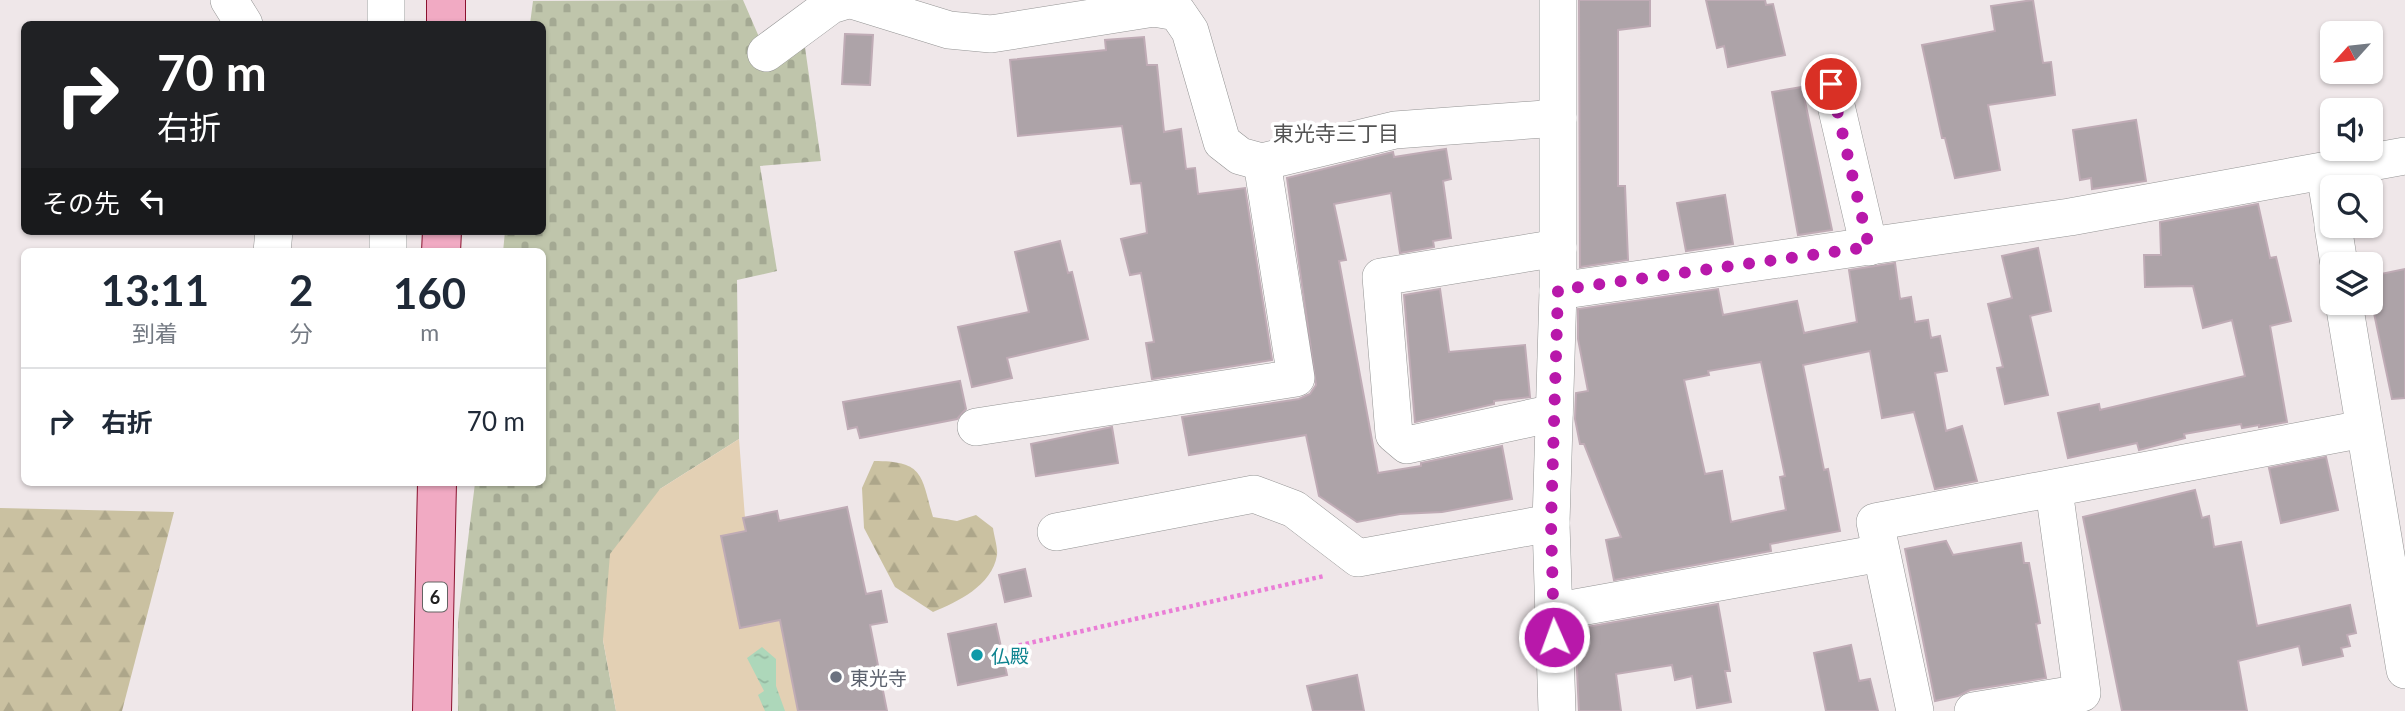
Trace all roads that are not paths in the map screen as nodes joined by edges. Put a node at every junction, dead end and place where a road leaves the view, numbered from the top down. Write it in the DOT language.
graph roads {
  1 [pos="229,0"];
  2 [pos="386,0"];
  3 [pos="446,0"];
  4 [pos="847,0"];
  5 [pos="852,0"];
  6 [pos="1558,0"];
  7 [pos="242,21"];
  8 [pos="386,21"];
  9 [pos="446,21"];
  10 [pos="766,53"];
  11 [pos="1831,84"];
  12 [pos="1558,118"];
  13 [pos="2405,156"];
  14 [pos="1262,162"];
  15 [pos="2325,172"];
  16 [pos="2325,175"];
  17 [pos="1869,247"];
  18 [pos="1558,248"];
  19 [pos="1558,290"];
  20 [pos="2346,315"];
  21 [pos="1554,413"];
  22 [pos="976,427"];
  23 [pos="2363,429"];
  24 [pos="437,486"];
  25 [pos="2054,490"];
  26 [pos="2391,495"];
  27 [pos="1551,523"];
  28 [pos="1055,532"];
  29 [pos="1881,553"];
  30 [pos="1553,612"];
  31 [pos="2405,670"];
  32 [pos="432,711"];
  33 [pos="1557,711"];
  34 [pos="1915,711"];
  35 [pos="1973,711"];
  1 -- 7 [label="street"];
  2 -- 8 [label="street"];
  3 -- 9 [label="main road"];
  4 -- 10 [label="street"];
  5 -- 14 [label="street"];
  6 -- 12 [label="street"];
  11 -- 17 [label="street"];
  12 -- 14 [label="street"];
  12 -- 18 [label="street"];
  13 -- 15 [label="street"];
  14 -- 22 [label="street"];
  15 -- 16 [label="street"];
  15 -- 17 [label="street"];
  17 -- 19 [label="street"];
  18 -- 19 [label="street"];
  18 -- 21 [label="street"];
  19 -- 21 [label="street"];
  20 -- 23 [label="street"];
  21 -- 27 [label="street"];
  23 -- 25 [label="street"];
  23 -- 26 [label="street"];
  24 -- 32 [label="main road, 6"];
  25 -- 29 [label="street"];
  25 -- 35 [label="street"];
  26 -- 31 [label="street"];
  27 -- 28 [label="street"];
  27 -- 30 [label="street"];
  29 -- 30 [label="street"];
  29 -- 34 [label="street"];
  30 -- 33 [label="street"];
}
